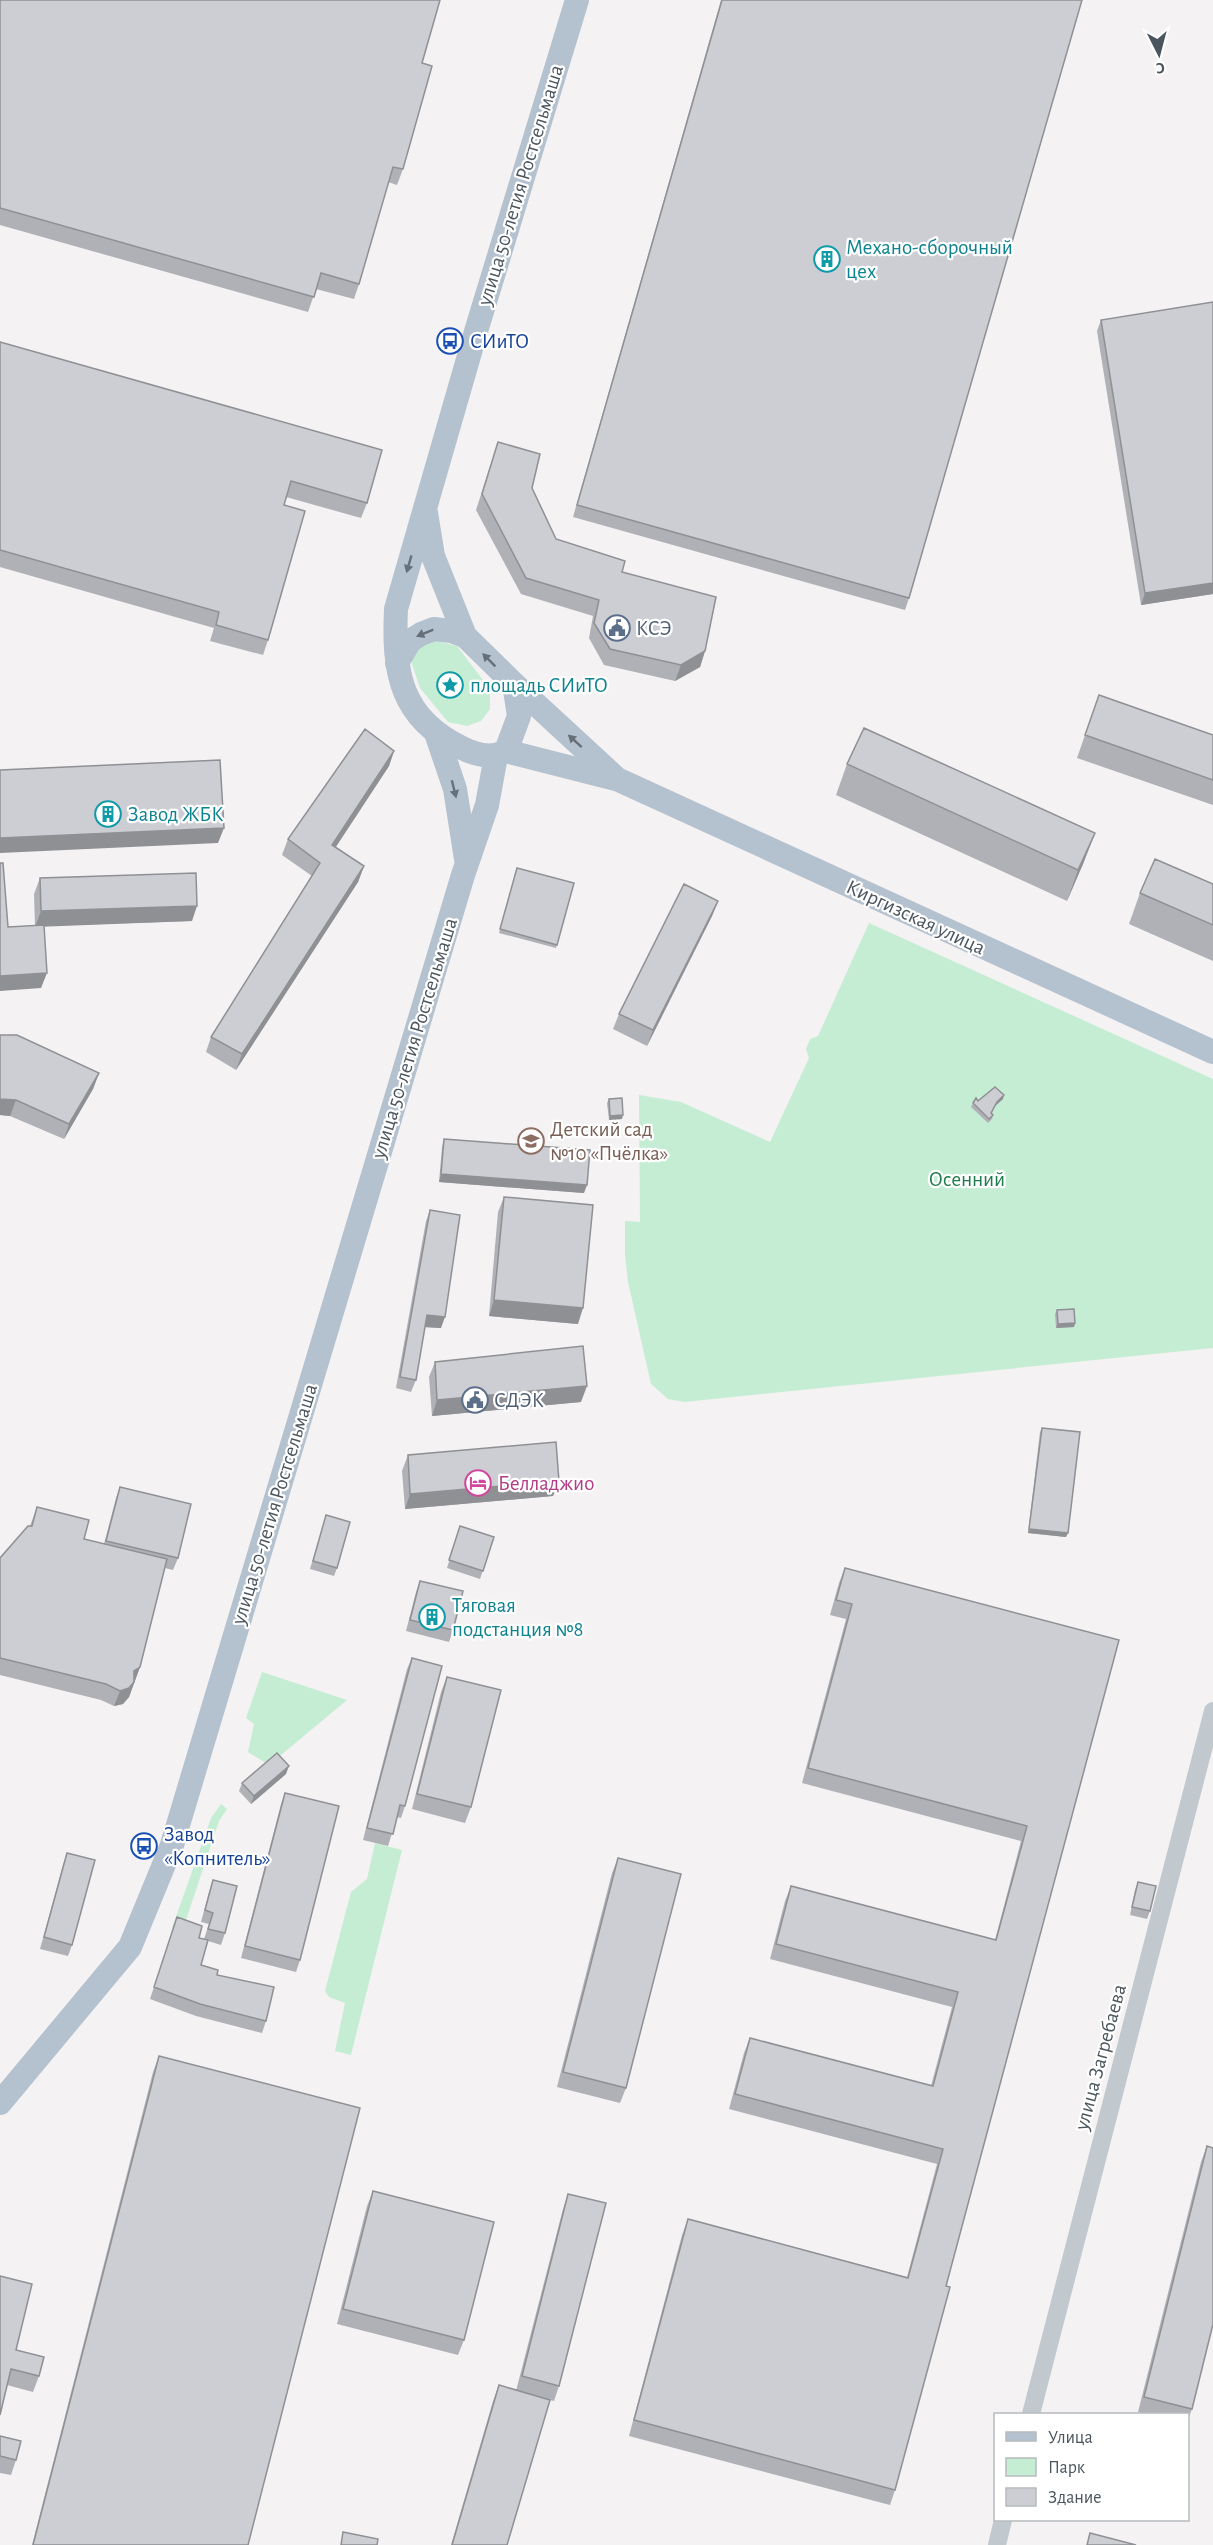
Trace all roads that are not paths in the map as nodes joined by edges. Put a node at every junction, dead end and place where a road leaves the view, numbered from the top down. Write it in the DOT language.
graph roads {
  1 [pos="577,0"];
  2 [pos="425,508"];
  3 [pos="465,636"];
  4 [pos="397,663"];
  5 [pos="514,684"];
  6 [pos="436,733"];
  7 [pos="501,754"];
  8 [pos="619,780"];
  9 [pos="467,863"];
  10 [pos="1213,1052"];
  11 [pos="1213,1711"];
  12 [pos="0,2103"];
  13 [pos="1031,2413"];
  14 [pos="1003,2521"];
  15 [pos="997,2545"];
  1 -- 2 [label="main road, улица 50-летия Ростсельмаша"];
  2 -- 3 [label="main road, улица 50-летия Ростсельмаша"];
  2 -- 4 [label="main road, улица 50-летия Ростсельмаша, one-way"];
  3 -- 4 [label="main road, one-way"];
  5 -- 3 [label="main road, one-way"];
  4 -- 6 [label="main road"];
  5 -- 7 [label="main road"];
  8 -- 5 [label="main road, one-way"];
  6 -- 7 [label="main road"];
  6 -- 9 [label="main road, one-way"];
  7 -- 8 [label="main road"];
  7 -- 9 [label="main road, улица 50-летия Ростсельмаша"];
  8 -- 10 [label="main road, Киргизская улица"];
  9 -- 12 [label="main road, улица 50-летия Ростсельмаша"];
  11 -- 13 [label="street, улица Загребаева"];
  14 -- 15 [label="street"];
}
